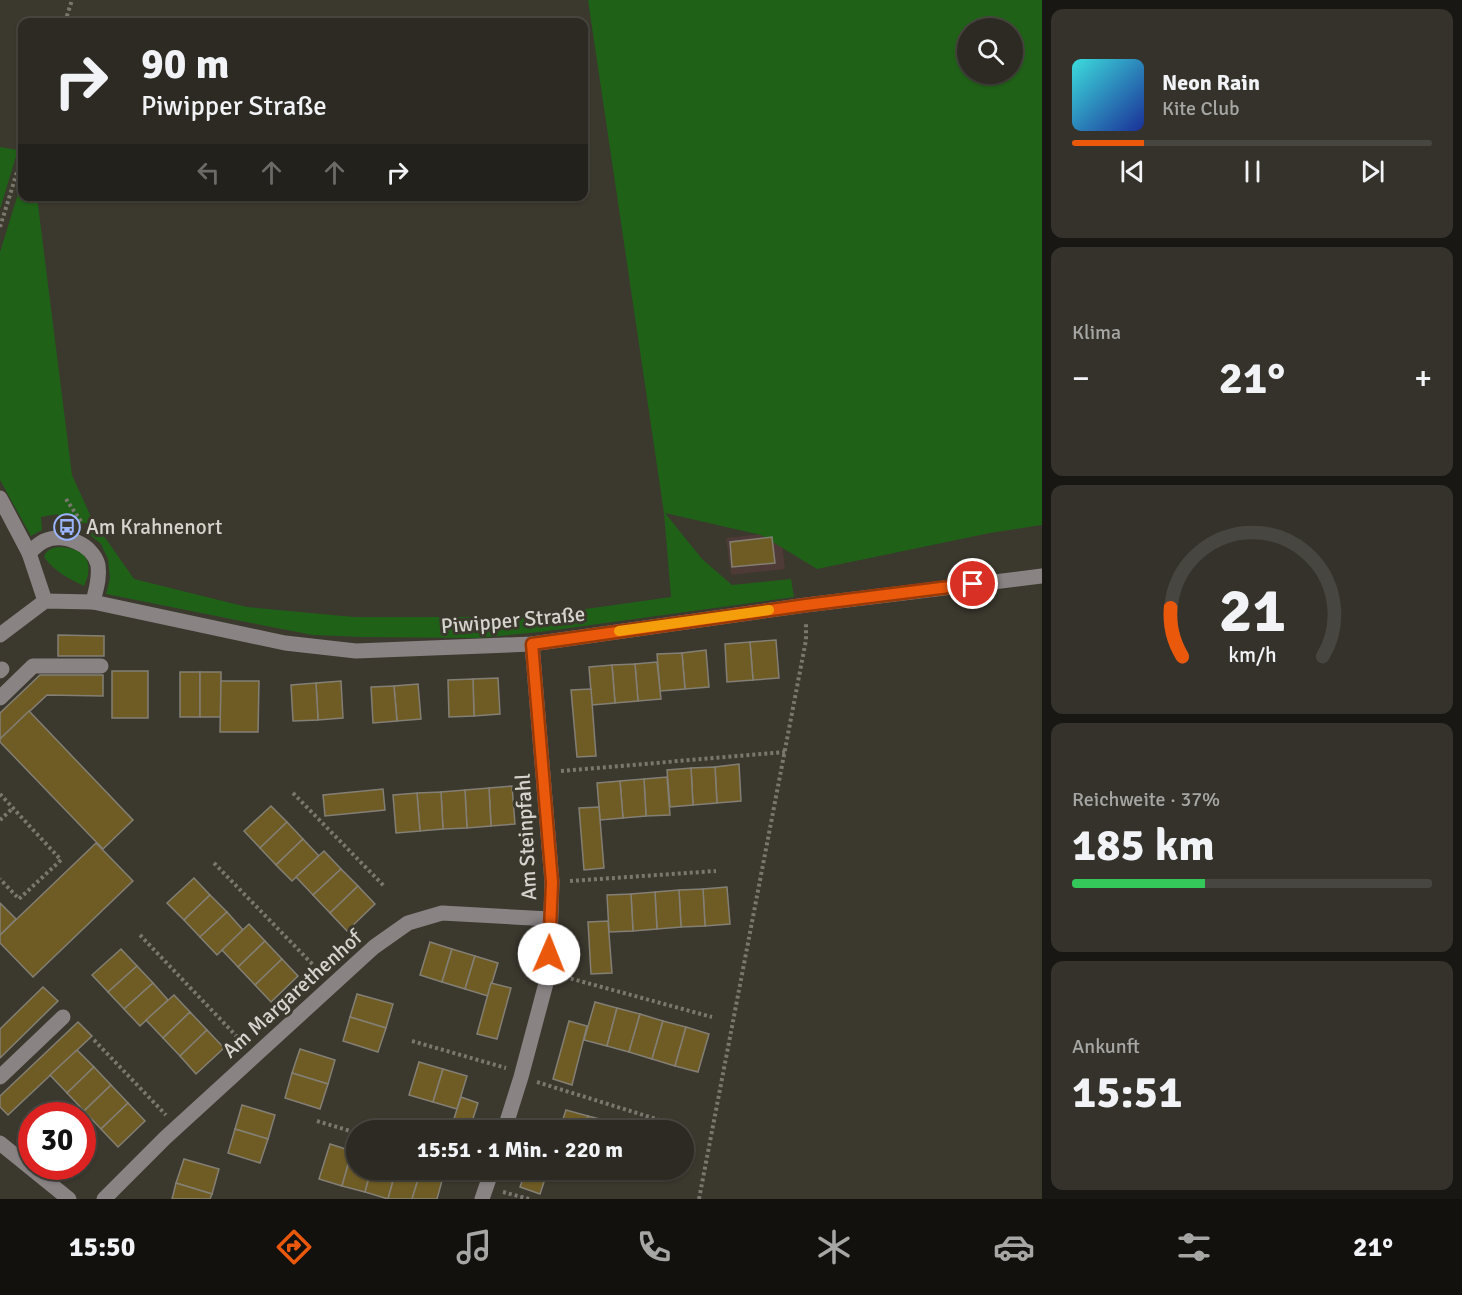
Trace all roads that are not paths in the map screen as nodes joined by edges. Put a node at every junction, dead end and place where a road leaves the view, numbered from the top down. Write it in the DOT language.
graph roads {
  1 [pos="0,498"];
  2 [pos="29,553"];
  3 [pos="1042,576"];
  4 [pos="45,601"];
  5 [pos="93,602"];
  6 [pos="0,635"];
  7 [pos="532,644"];
  8 [pos="101,666"];
  9 [pos="0,698"];
  10 [pos="550,919"];
  11 [pos="63,1017"];
  12 [pos="0,1077"];
  13 [pos="508,1120"];
  14 [pos="0,1143"];
  15 [pos="69,1199"];
  16 [pos="104,1199"];
  1 -- 2 [label="street"];
  2 -- 4 [label="street"];
  2 -- 5 [label="street"];
  3 -- 7 [label="street, Piwipper Straße"];
  4 -- 5 [label="street, Piwipper Straße"];
  4 -- 6 [label="street"];
  5 -- 7 [label="street, Piwipper Straße"];
  7 -- 10 [label="street, Am Steinpfahl"];
  8 -- 9 [label="street"];
  10 -- 13 [label="street, Am Steinpfahl"];
  10 -- 16 [label="street, Am Margarethenhof"];
  11 -- 12 [label="street"];
  14 -- 15 [label="street"];
}
